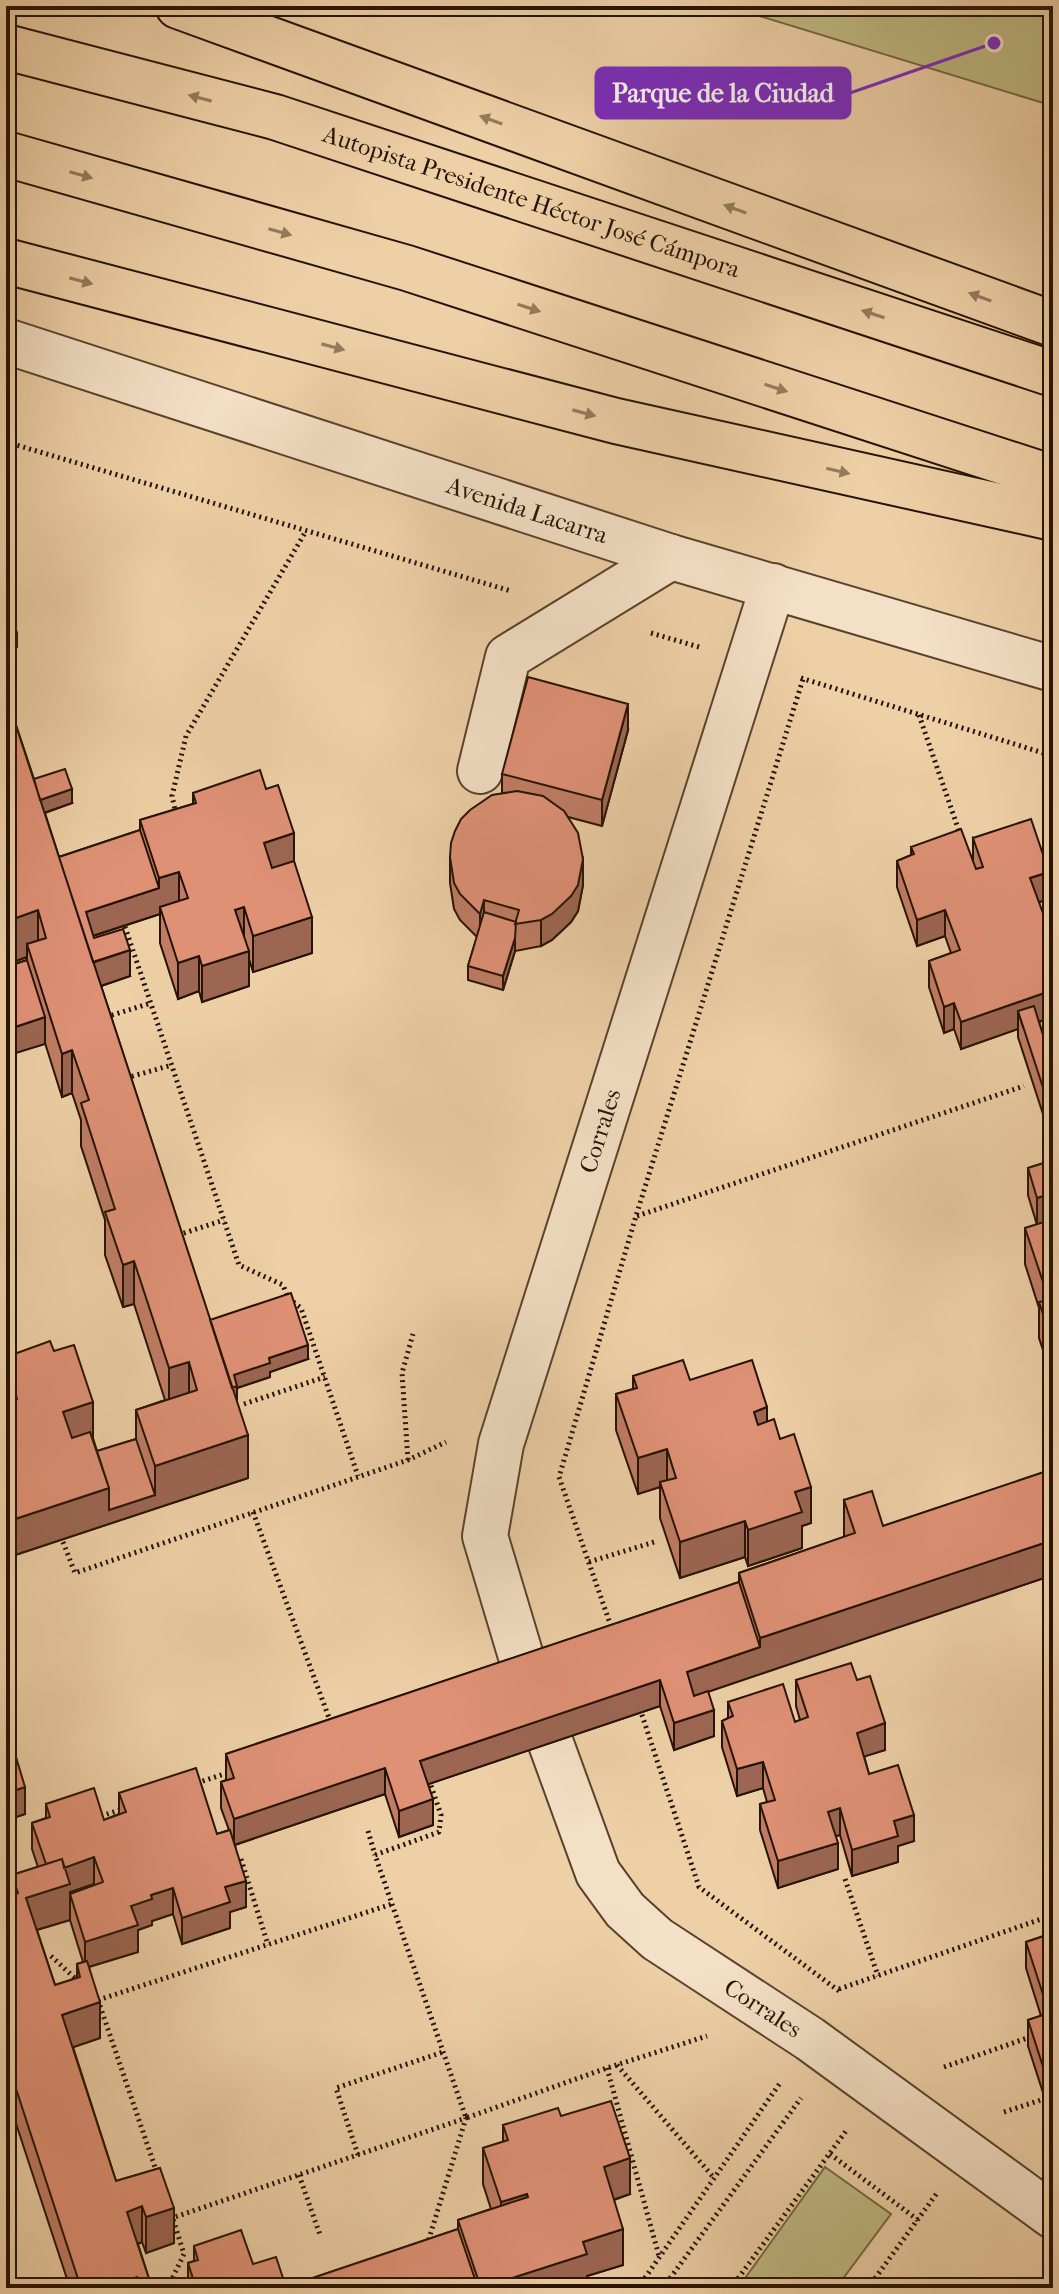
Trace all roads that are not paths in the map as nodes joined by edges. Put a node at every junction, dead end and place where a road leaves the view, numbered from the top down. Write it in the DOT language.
graph roads {
  1 [pos="178,6"];
  2 [pos="6,47"];
  3 [pos="6,154"];
  4 [pos="6,261"];
  5 [pos="1053,324"];
  6 [pos="6,341"];
  7 [pos="1053,374"];
  8 [pos="1053,478"];
  9 [pos="1053,518"];
  10 [pos="671,557"];
  11 [pos="773,586"];
  12 [pos="1053,669"];
  13 [pos="480,771"];
  14 [pos="528,1680"];
  15 [pos="550,1741"];
  16 [pos="1053,2216"];
  5 -- 1 [label="highway, one-way"];
  7 -- 2 [label="highway, Autopista Presidente Héctor José Cámpora, one-way"];
  3 -- 8 [label="highway, one-way"];
  4 -- 9 [label="highway, one-way"];
  6 -- 10 [label="street, Avenida Lacarra"];
  10 -- 11 [label="street, Avenida Lacarra"];
  10 -- 13 [label="street"];
  11 -- 12 [label="street, Avenida Lacarra"];
  11 -- 14 [label="street, Corrales"];
  15 -- 16 [label="street, Corrales"];
}
